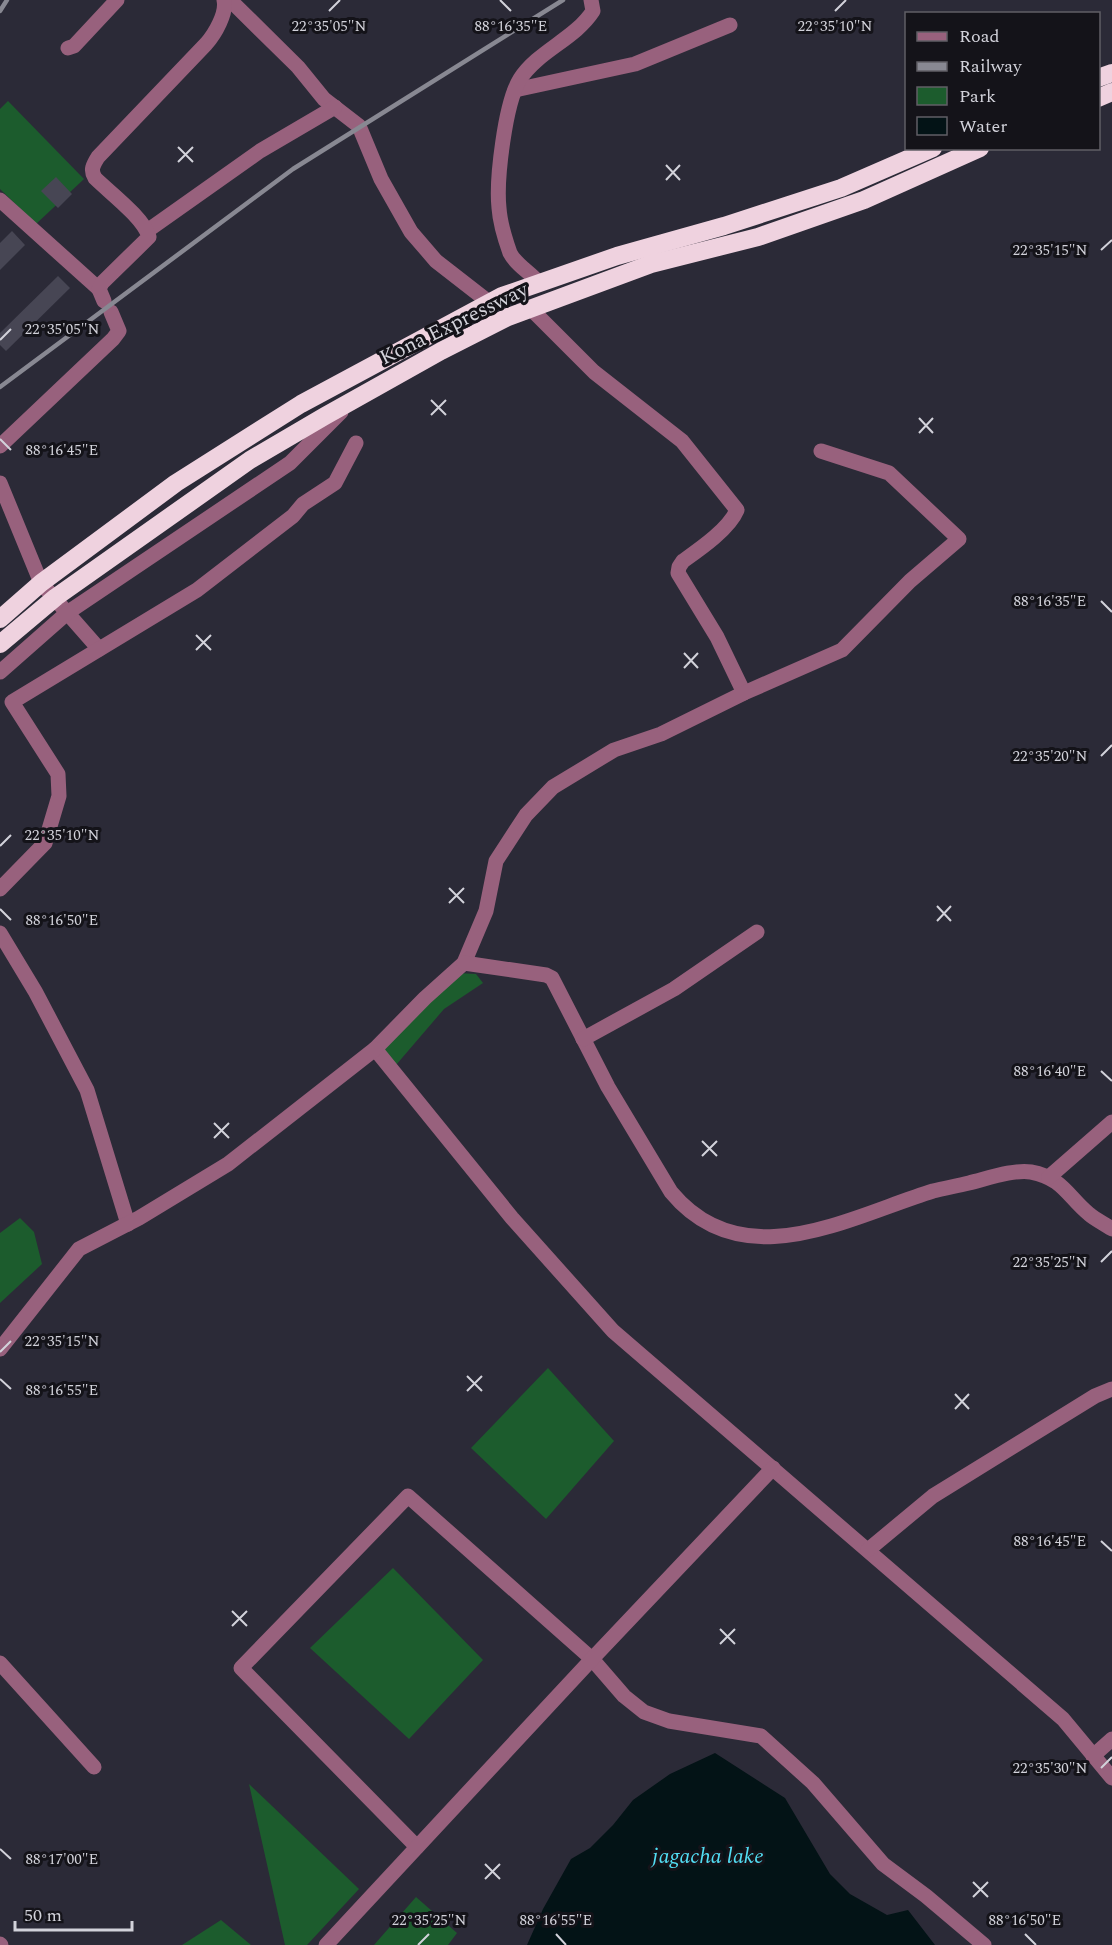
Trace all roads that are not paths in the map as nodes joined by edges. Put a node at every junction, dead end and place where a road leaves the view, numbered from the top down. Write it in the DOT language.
graph roads {
  1 [pos="117,0"];
  2 [pos="591,0"];
  3 [pos="232,1"];
  4 [pos="730,26"];
  5 [pos="68,48"];
  6 [pos="515,90"];
  7 [pos="335,107"];
  8 [pos="928,150"];
  9 [pos="976,150"];
  10 [pos="0,200"];
  11 [pos="752,218"];
  12 [pos="147,231"];
  13 [pos="758,237"];
  14 [pos="538,282"];
  15 [pos="496,299"];
  16 [pos="105,301"];
  17 [pos="531,309"];
  18 [pos="508,317"];
  19 [pos="351,401"];
  20 [pos="356,443"];
  21 [pos="0,446"];
  22 [pos="821,451"];
  23 [pos="0,483"];
  24 [pos="41,583"];
  25 [pos="54,599"];
  26 [pos="67,613"];
  27 [pos="0,619"];
  28 [pos="0,644"];
  29 [pos="99,649"];
  30 [pos="0,672"];
  31 [pos="744,693"];
  32 [pos="0,889"];
  33 [pos="757,932"];
  34 [pos="0,933"];
  35 [pos="464,963"];
  36 [pos="584,1039"];
  37 [pos="375,1049"];
  38 [pos="1112,1122"];
  39 [pos="1049,1177"];
  40 [pos="128,1224"];
  41 [pos="1112,1229"];
  42 [pos="0,1349"];
  43 [pos="1112,1389"];
  44 [pos="773,1468"];
  45 [pos="868,1550"];
  46 [pos="592,1659"];
  47 [pos="0,1663"];
  48 [pos="1112,1739"];
  49 [pos="1093,1756"];
  50 [pos="94,1767"];
  51 [pos="1112,1778"];
  52 [pos="417,1847"];
  53 [pos="326,1945"];
  54 [pos="984,1945"];
  1 -- 5 [label="street"];
  2 -- 6 [label="street"];
  3 -- 7 [label="street"];
  3 -- 12 [label="street"];
  4 -- 6 [label="street"];
  6 -- 14 [label="street"];
  7 -- 12 [label="street"];
  7 -- 15 [label="street"];
  8 -- 11 [label="highway, Kona Expressway"];
  9 -- 13 [label="highway, Kona Expressway"];
  10 -- 16 [label="street"];
  11 -- 13 [label="highway"];
  11 -- 14 [label="highway, Kona Expressway"];
  12 -- 16 [label="street"];
  13 -- 17 [label="highway, Kona Expressway"];
  14 -- 15 [label="highway, Kona Expressway"];
  15 -- 18 [label="highway"];
  15 -- 24 [label="highway, Kona Expressway"];
  16 -- 21 [label="street"];
  17 -- 18 [label="highway, Kona Expressway"];
  17 -- 31 [label="street"];
  18 -- 19 [label="highway, Kona Expressway"];
  19 -- 25 [label="highway, Kona Expressway"];
  19 -- 26 [label="street"];
  20 -- 29 [label="street"];
  22 -- 31 [label="street"];
  23 -- 24 [label="street"];
  24 -- 25 [label="street"];
  24 -- 27 [label="highway, Kona Expressway"];
  25 -- 26 [label="street"];
  25 -- 28 [label="highway, Kona Expressway"];
  26 -- 29 [label="street"];
  26 -- 30 [label="street"];
  29 -- 32 [label="street"];
  31 -- 35 [label="street"];
  33 -- 36 [label="street"];
  34 -- 40 [label="street"];
  35 -- 36 [label="street"];
  35 -- 37 [label="street"];
  36 -- 39 [label="street"];
  37 -- 40 [label="street"];
  37 -- 44 [label="street"];
  38 -- 39 [label="street"];
  39 -- 41 [label="street"];
  40 -- 42 [label="street"];
  43 -- 45 [label="street"];
  44 -- 45 [label="street"];
  44 -- 46 [label="street"];
  45 -- 49 [label="street"];
  46 -- 52 [label="street"];
  46 -- 52 [label="street"];
  46 -- 54 [label="street"];
  47 -- 50 [label="street"];
  48 -- 49 [label="street"];
  49 -- 51 [label="street"];
  52 -- 53 [label="street"];
}
